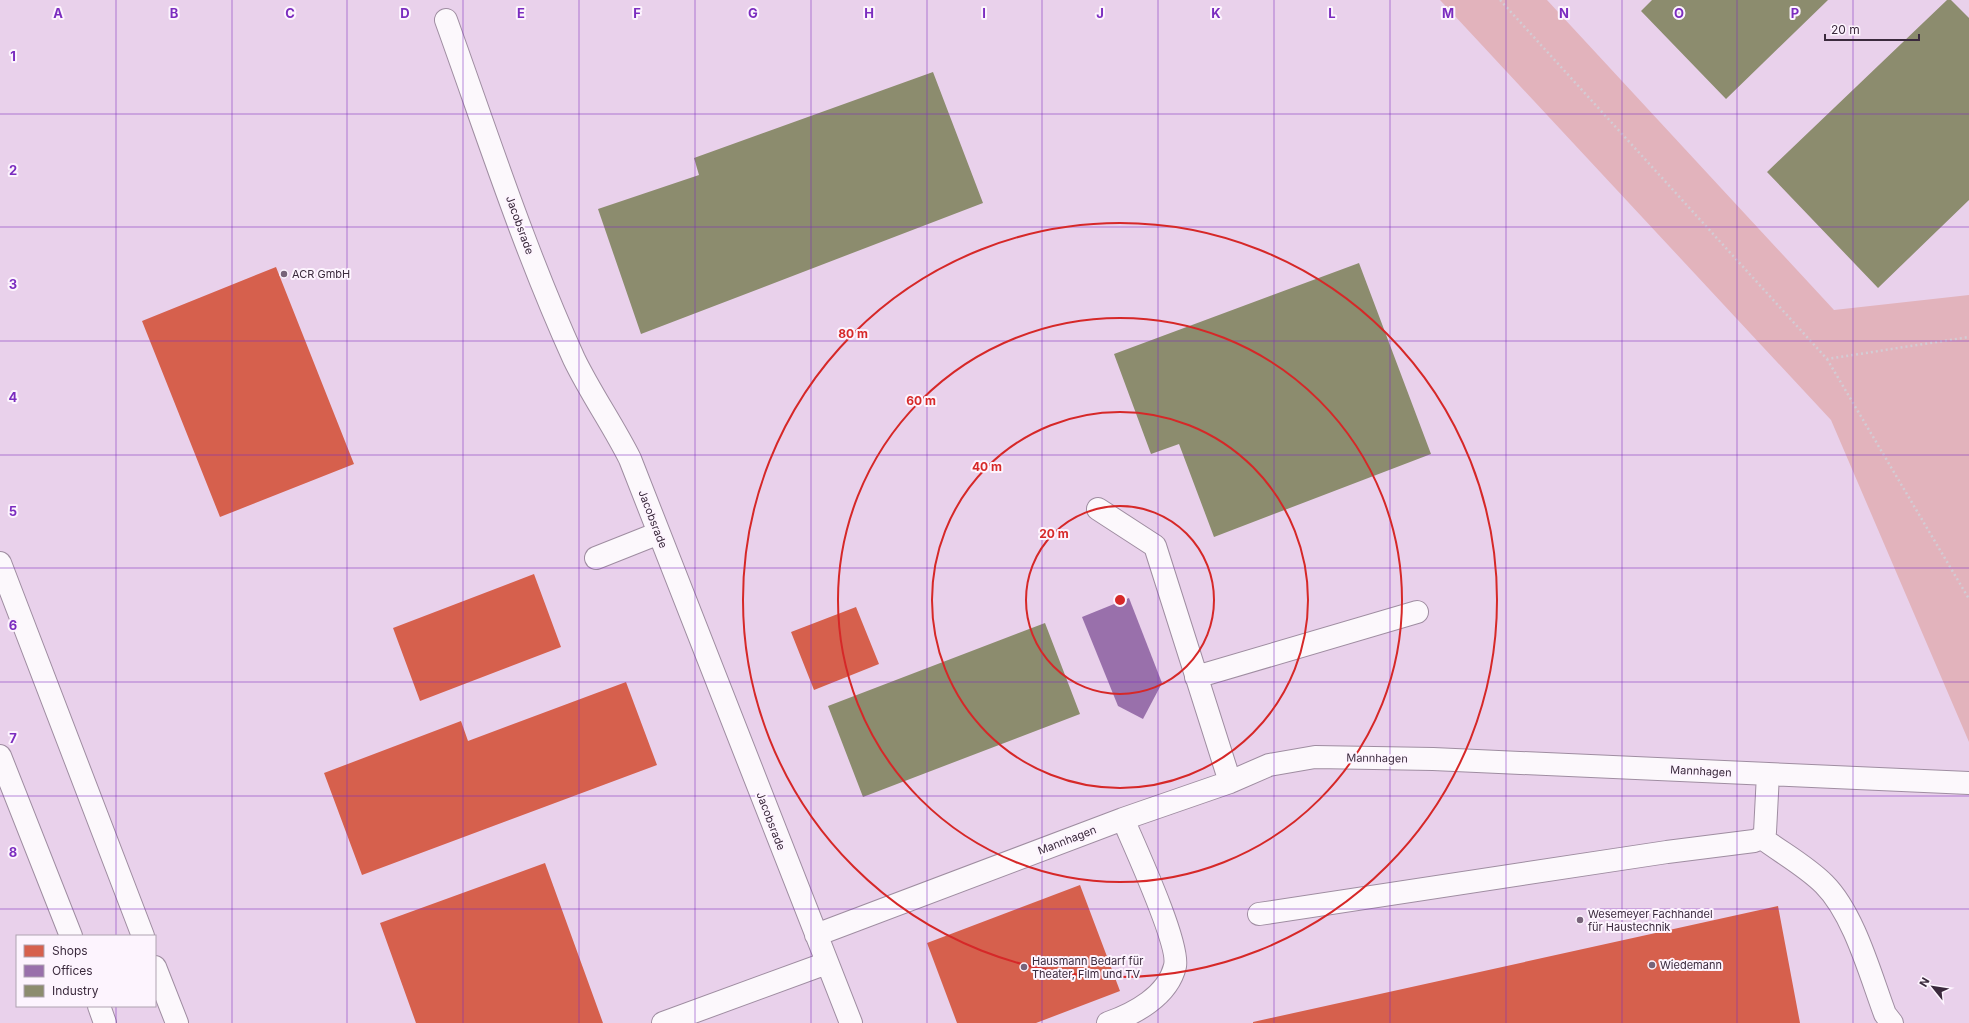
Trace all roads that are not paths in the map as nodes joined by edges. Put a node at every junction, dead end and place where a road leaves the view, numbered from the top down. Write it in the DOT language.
graph roads {
  1 [pos="446,20"];
  2 [pos="1098,509"];
  3 [pos="659,533"];
  4 [pos="596,558"];
  5 [pos="0,563"];
  6 [pos="1417,612"];
  7 [pos="1196,677"];
  8 [pos="0,756"];
  9 [pos="1768,774"];
  10 [pos="1230,782"];
  11 [pos="1969,783"];
  12 [pos="1123,819"];
  13 [pos="1762,838"];
  14 [pos="1259,914"];
  15 [pos="71,935"];
  16 [pos="143,935"];
  17 [pos="816,935"];
  18 [pos="827,963"];
  19 [pos="156,970"];
  20 [pos="99,1007"];
  21 [pos="663,1022"];
  22 [pos="105,1023"];
  23 [pos="177,1023"];
  24 [pos="851,1023"];
  25 [pos="1108,1023"];
  26 [pos="1892,1023"];
  1 -- 3 [label="main road, Jacobsrade"];
  2 -- 7 [label="main road"];
  3 -- 4 [label="main road"];
  3 -- 17 [label="main road, Jacobsrade"];
  5 -- 16 [label="main road"];
  6 -- 7 [label="main road"];
  7 -- 10 [label="main road"];
  8 -- 15 [label="main road"];
  9 -- 10 [label="main road, Mannhagen"];
  9 -- 11 [label="main road, Mannhagen"];
  9 -- 13 [label="main road"];
  10 -- 12 [label="main road, Mannhagen"];
  12 -- 17 [label="main road, Mannhagen"];
  12 -- 25 [label="main road"];
  13 -- 14 [label="main road"];
  13 -- 26 [label="main road"];
  17 -- 18 [label="main road, Jacobsrade"];
  18 -- 21 [label="main road"];
  18 -- 24 [label="main road, Jacobsrade"];
  19 -- 23 [label="main road"];
  20 -- 22 [label="main road"];
}
